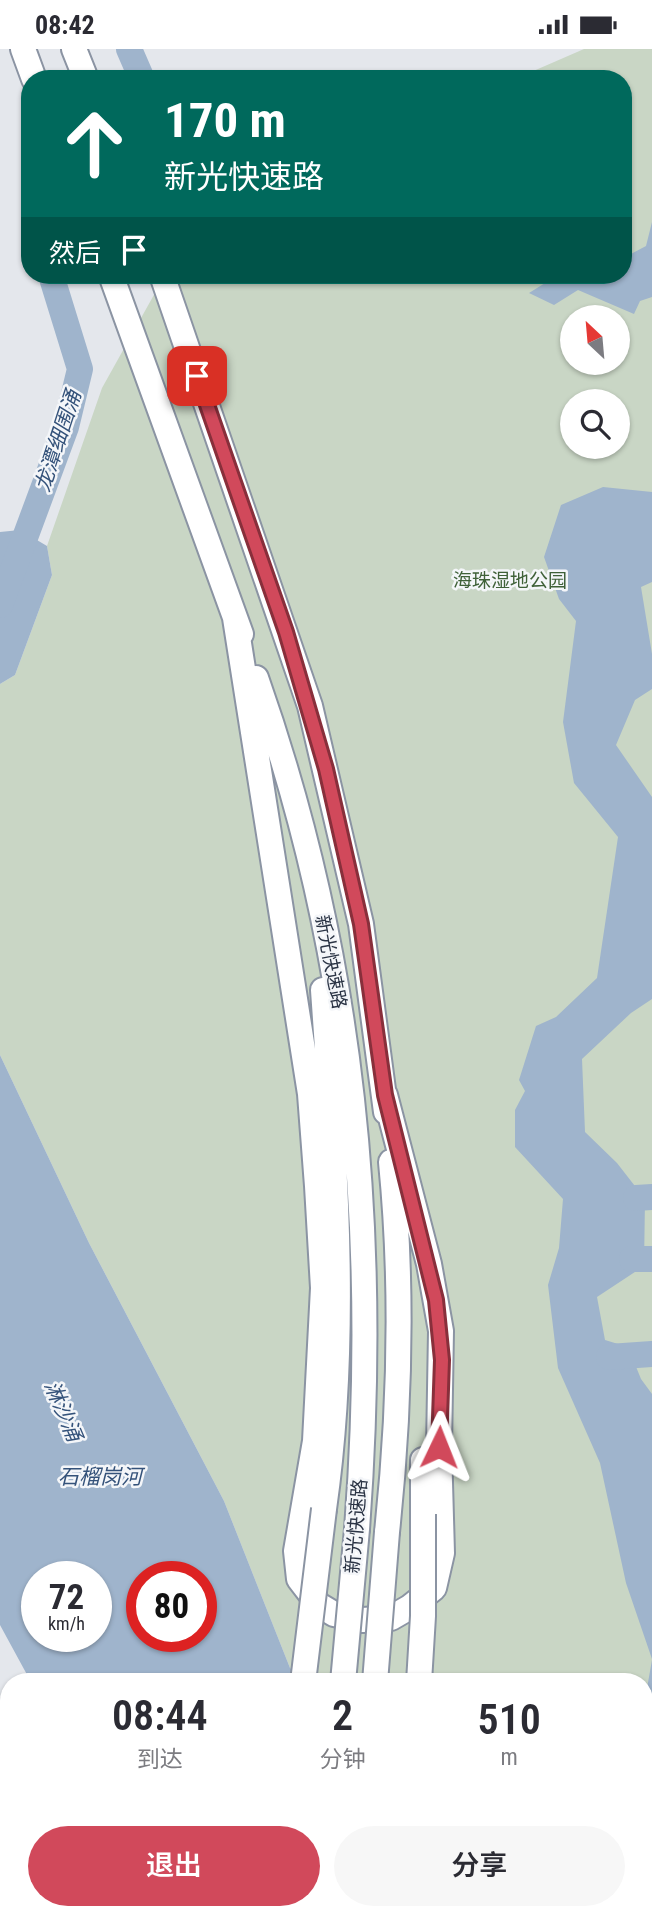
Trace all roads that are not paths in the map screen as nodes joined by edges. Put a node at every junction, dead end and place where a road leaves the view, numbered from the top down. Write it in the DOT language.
graph roads {
  1 [pos="23,49"];
  2 [pos="74,49"];
  3 [pos="31,70"];
  4 [pos="82,70"];
  5 [pos="114,284"];
  6 [pos="165,284"];
  7 [pos="235,618"];
  8 [pos="316,888"];
  9 [pos="385,1095"];
  10 [pos="304,1673"];
  11 [pos="344,1673"];
  12 [pos="376,1673"];
  13 [pos="420,1673"];
  1 -- 3 [label="highway"];
  2 -- 4 [label="highway"];
  5 -- 7 [label="highway, 新光快速路"];
  6 -- 9 [label="highway, 新光快速路"];
  7 -- 8 [label="highway, 新光快速路"];
  7 -- 9 [label="highway"];
  8 -- 10 [label="highway, bridge"];
  8 -- 11 [label="highway, 新光快速路, bridge"];
  9 -- 12 [label="highway, 新光快速路, bridge"];
  9 -- 13 [label="highway, bridge"];
}
